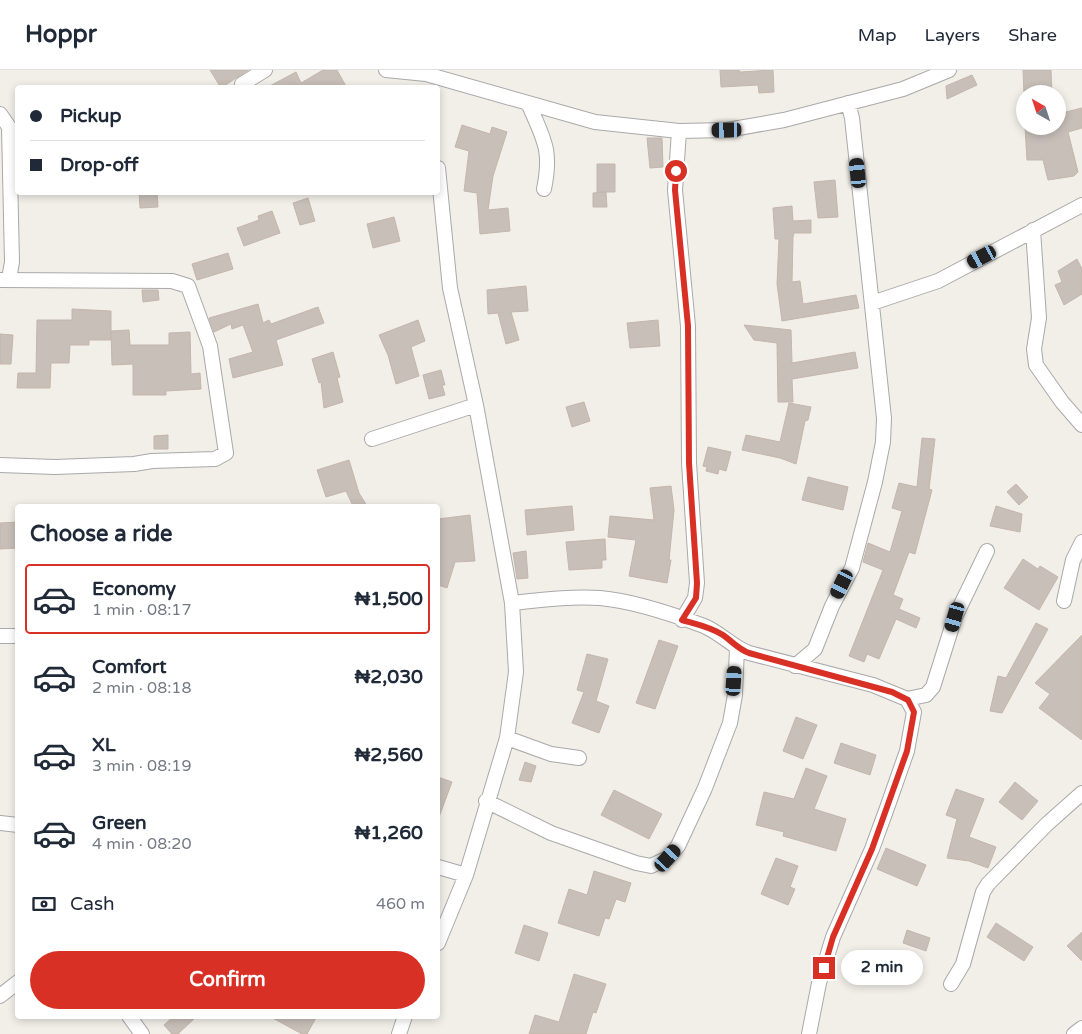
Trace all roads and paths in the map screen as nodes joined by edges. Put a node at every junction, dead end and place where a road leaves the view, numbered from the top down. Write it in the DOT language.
graph roads {
  1 [pos="265,70"];
  2 [pos="386,70"];
  3 [pos="949,70"];
  4 [pos="426,77"];
  5 [pos="242,84"];
  6 [pos="848,103"];
  7 [pos="529,105"];
  8 [pos="0,114"];
  9 [pos="679,132"];
  10 [pos="440,188"];
  11 [pos="544,189"];
  12 [pos="1082,205"];
  13 [pos="1033,230"];
  14 [pos="4,279"];
  15 [pos="872,303"];
  16 [pos="476,405"];
  17 [pos="1082,425"];
  18 [pos="372,439"];
  19 [pos="0,465"];
  20 [pos="1082,542"];
  21 [pos="987,551"];
  22 [pos="1064,600"];
  23 [pos="512,603"];
  24 [pos="682,620"];
  25 [pos="0,636"];
  26 [pos="15,636"];
  27 [pos="737,648"];
  28 [pos="795,666"];
  29 [pos="908,700"];
  30 [pos="507,738"];
  31 [pos="579,758"];
  32 [pos="486,801"];
  33 [pos="1079,801"];
  34 [pos="0,823"];
  35 [pos="15,826"];
  36 [pos="440,868"];
  37 [pos="466,875"];
  38 [pos="440,938"];
  39 [pos="15,984"];
  40 [pos="951,984"];
  41 [pos="0,996"];
  42 [pos="131,1019"];
  43 [pos="404,1019"];
  44 [pos="1082,1028"];
  45 [pos="142,1034"];
  46 [pos="399,1034"];
  47 [pos="809,1034"];
  48 [pos="1074,1034"];
  1 -- 5 [label="street"];
  2 -- 4 [label="street"];
  3 -- 6 [label="street"];
  4 -- 7 [label="street"];
  6 -- 9 [label="street"];
  6 -- 15 [label="street"];
  7 -- 9 [label="street"];
  7 -- 11 [label="street"];
  8 -- 14 [label="street"];
  9 -- 24 [label="street"];
  10 -- 16 [label="street"];
  12 -- 13 [label="street"];
  13 -- 15 [label="street"];
  13 -- 17 [label="street"];
  14 -- 19 [label="street"];
  15 -- 28 [label="street"];
  16 -- 18 [label="street"];
  16 -- 23 [label="street"];
  20 -- 22 [label="street"];
  21 -- 29 [label="street"];
  23 -- 24 [label="street"];
  23 -- 30 [label="street"];
  24 -- 27 [label="street"];
  25 -- 26 [label="street"];
  27 -- 28 [label="street"];
  27 -- 32 [label="street"];
  28 -- 29 [label="street"];
  29 -- 47 [label="street"];
  30 -- 31 [label="street"];
  30 -- 32 [label="street"];
  32 -- 37 [label="street"];
  33 -- 40 [label="street"];
  34 -- 35 [label="street"];
  36 -- 37 [label="street"];
  37 -- 38 [label="street"];
  39 -- 41 [label="street"];
  42 -- 45 [label="street"];
  43 -- 46 [label="street"];
  44 -- 48 [label="street"];
}
